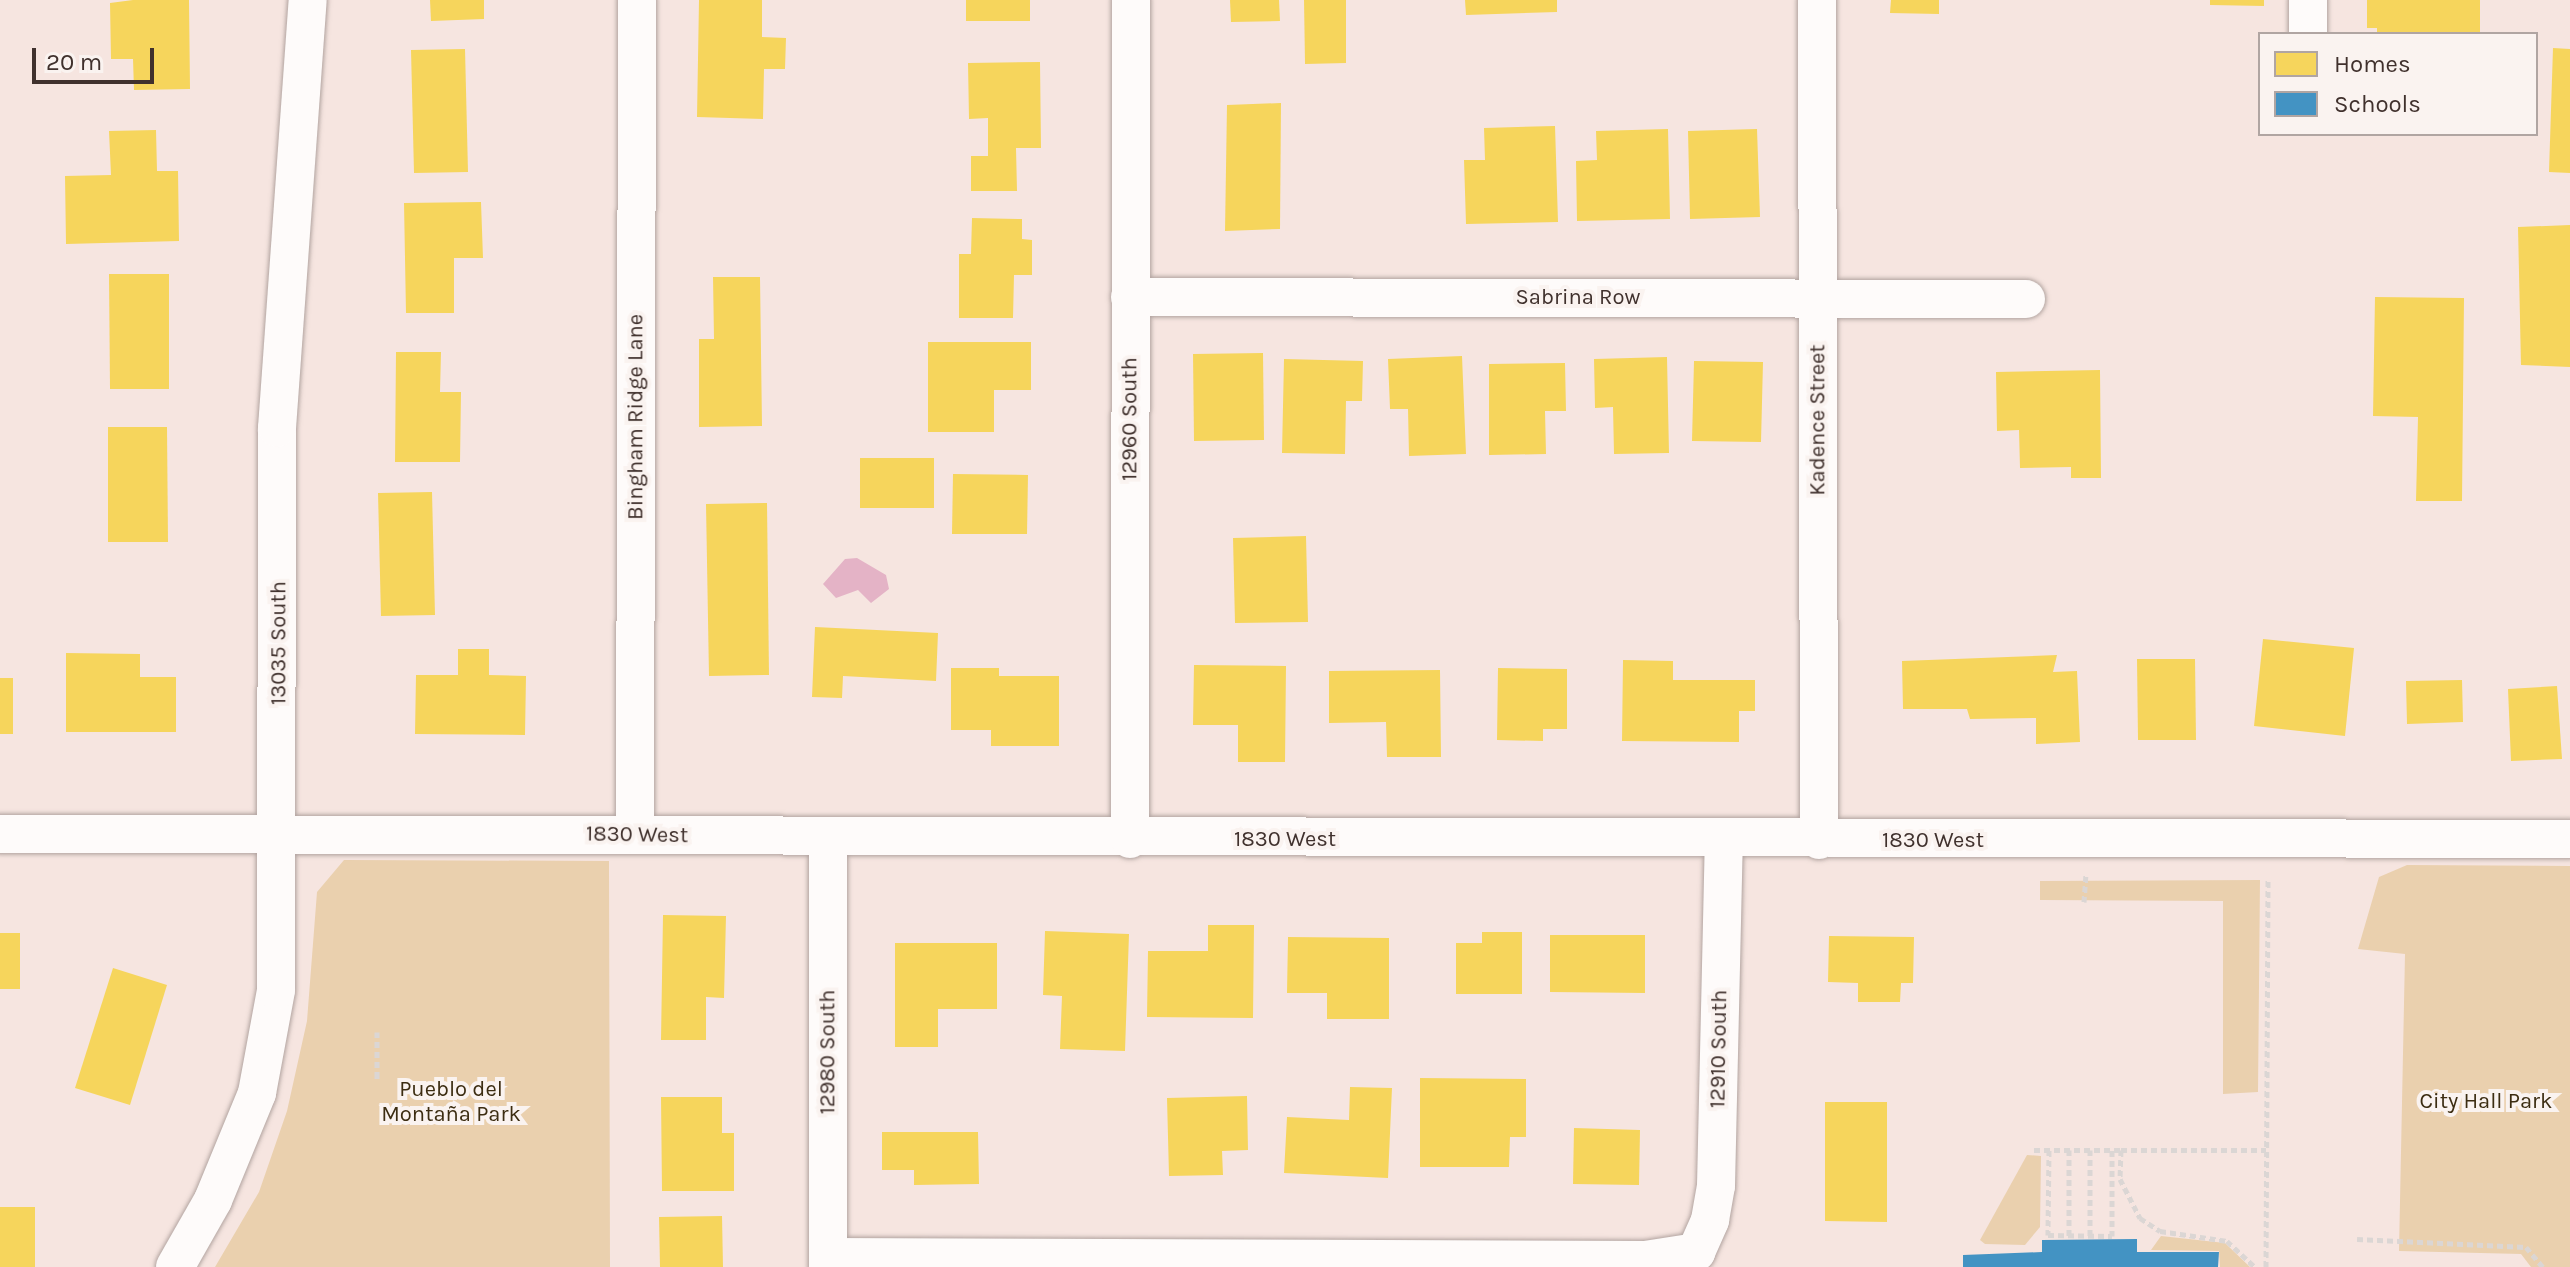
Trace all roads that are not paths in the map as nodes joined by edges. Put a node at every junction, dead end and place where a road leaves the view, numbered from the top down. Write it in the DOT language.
graph roads {
  1 [pos="308,0"];
  2 [pos="637,0"];
  3 [pos="1131,0"];
  4 [pos="1817,0"];
  5 [pos="2308,0"];
  6 [pos="2308,32"];
  7 [pos="1130,297"];
  8 [pos="1818,298"];
  9 [pos="2026,299"];
  10 [pos="280,833"];
  11 [pos="0,834"];
  12 [pos="635,834"];
  13 [pos="828,837"];
  14 [pos="1130,839"];
  15 [pos="2570,839"];
  16 [pos="1819,840"];
  17 [pos="1724,842"];
  18 [pos="828,1262"];
  19 [pos="175,1267"];
  1 -- 10 [label="street, 13035 South"];
  2 -- 12 [label="street, Bingham Ridge Lane"];
  3 -- 7 [label="street, 12960 South"];
  4 -- 8 [label="street, Kadence Street"];
  5 -- 6 [label="street"];
  7 -- 8 [label="street, Sabrina Row"];
  7 -- 14 [label="street, 12960 South"];
  8 -- 9 [label="street, Sabrina Row"];
  8 -- 16 [label="street, Kadence Street"];
  10 -- 11 [label="street, 1830 West"];
  10 -- 12 [label="street, 1830 West"];
  10 -- 19 [label="street, 13035 South"];
  12 -- 13 [label="street, 1830 West"];
  13 -- 14 [label="street, 1830 West"];
  13 -- 18 [label="street, 12980 South"];
  14 -- 17 [label="street, 1830 West"];
  15 -- 16 [label="street, 1830 West"];
  16 -- 17 [label="street, 1830 West"];
  17 -- 18 [label="street, 12910 South"];
}
